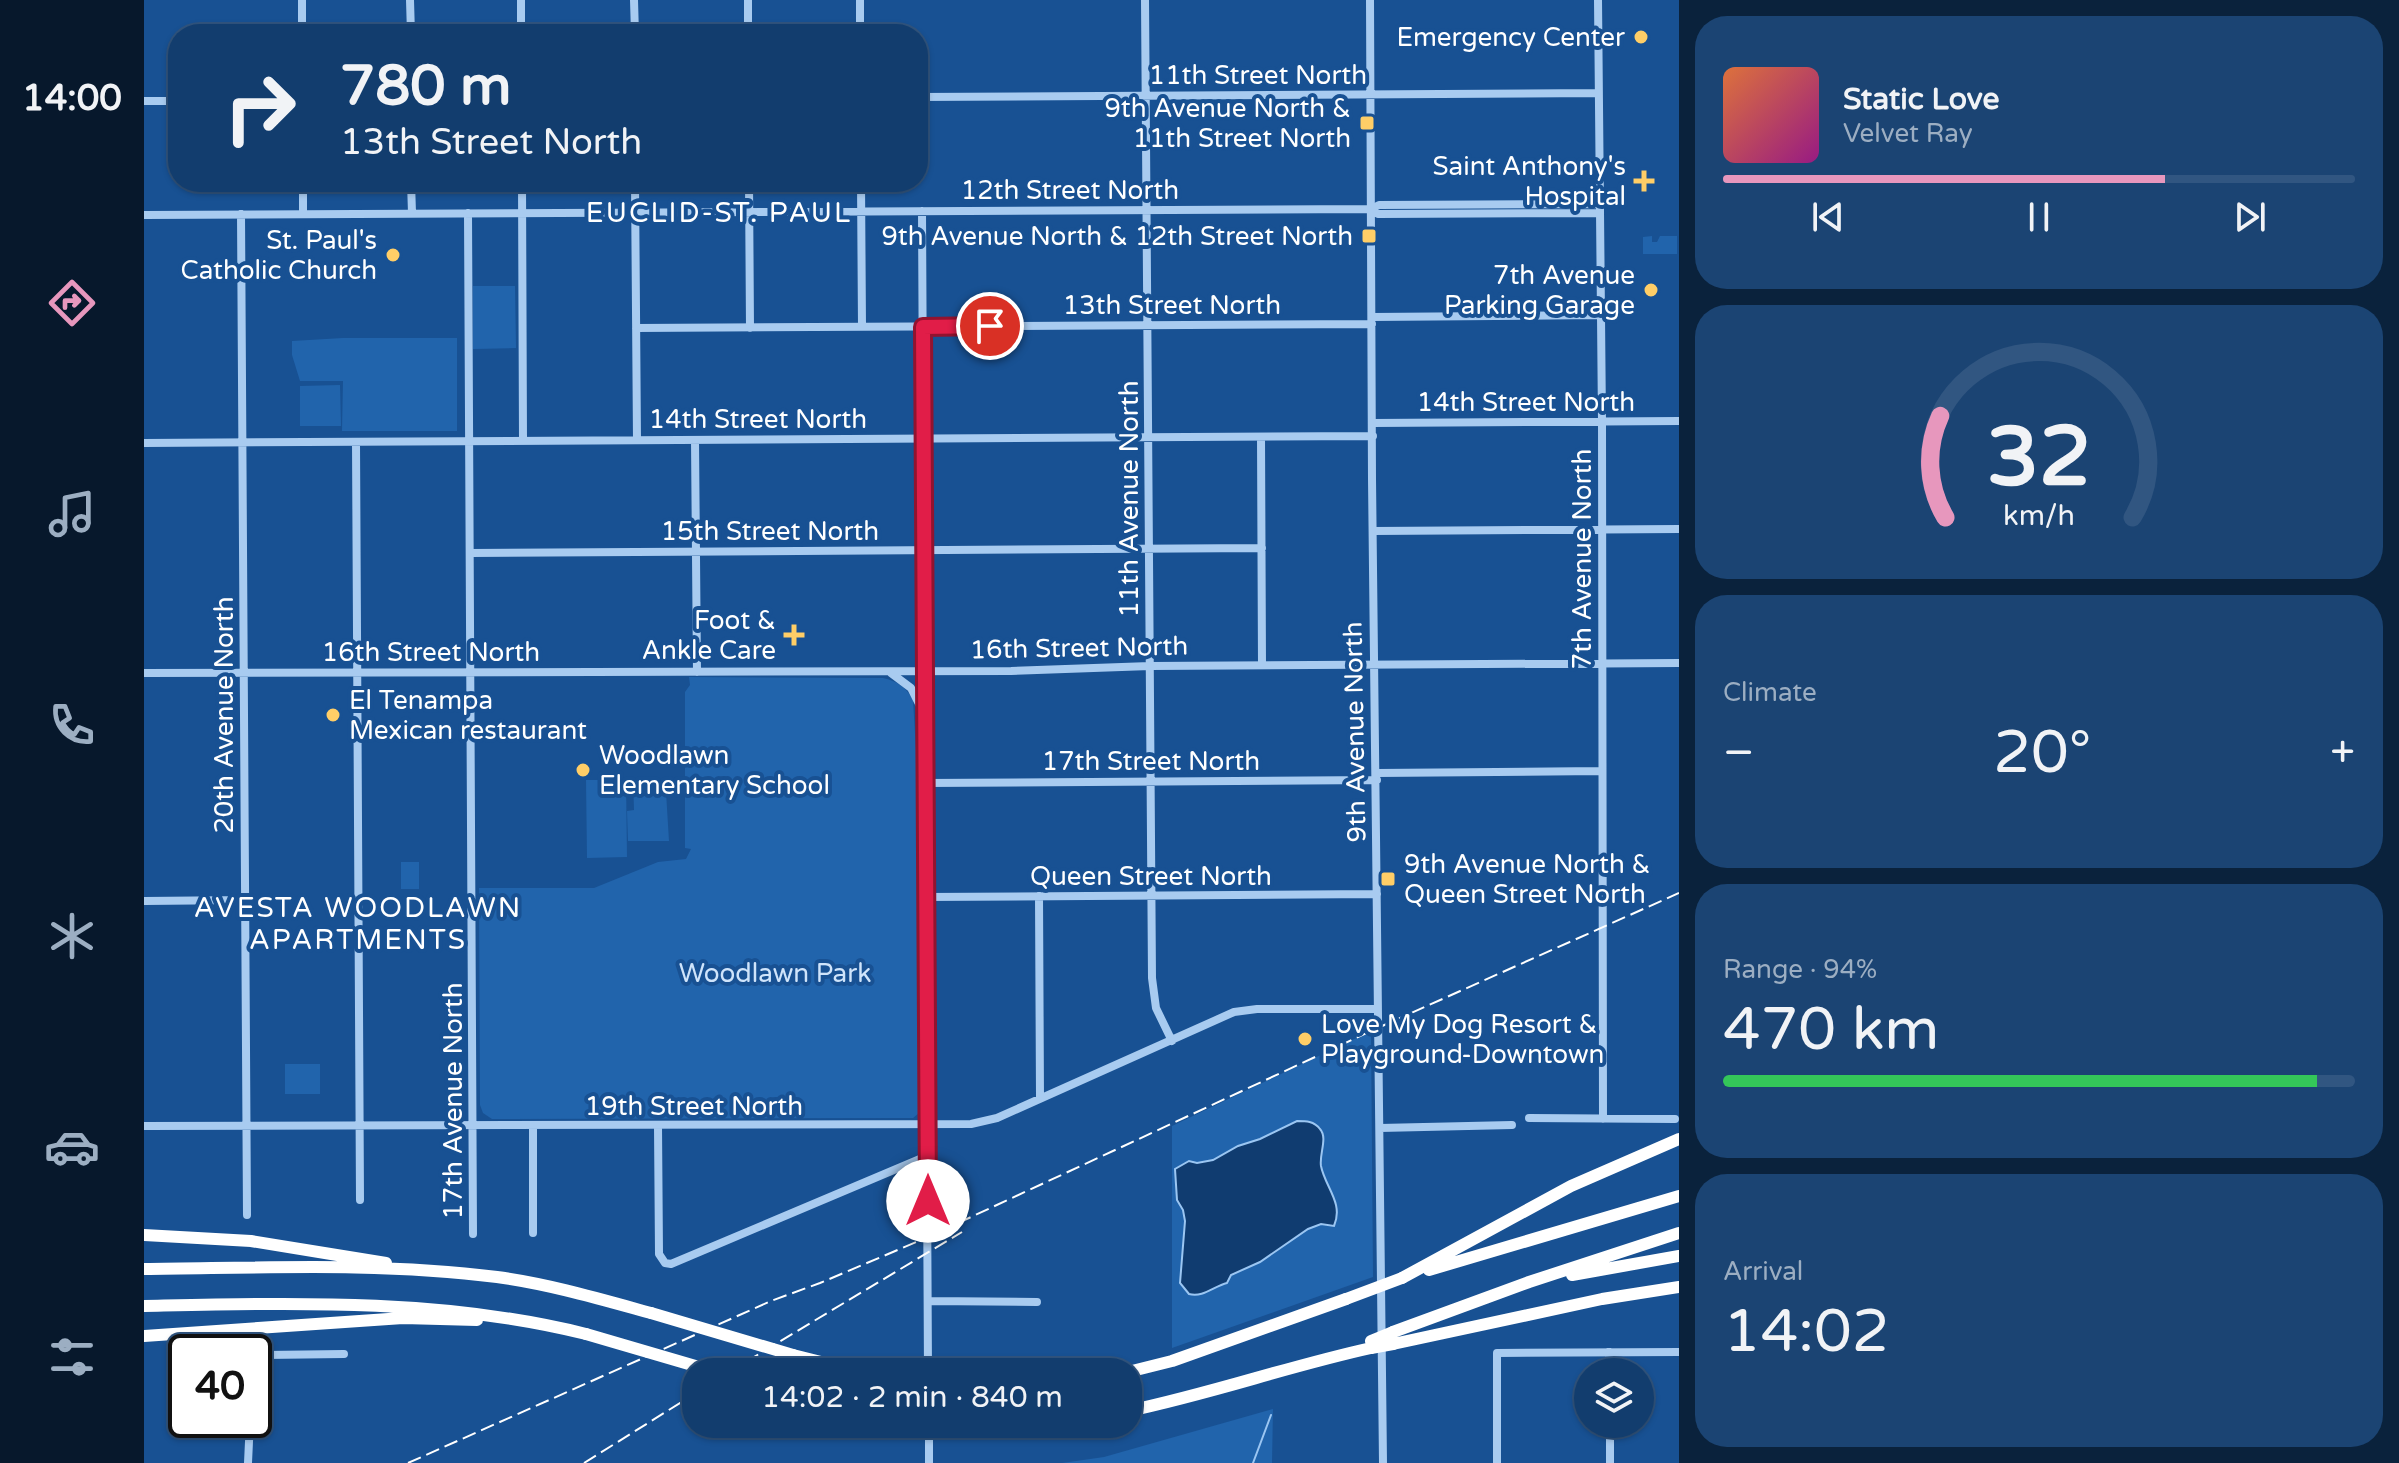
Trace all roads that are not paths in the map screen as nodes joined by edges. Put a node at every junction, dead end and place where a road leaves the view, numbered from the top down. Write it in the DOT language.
graph roads {
  1 [pos="302,0"];
  2 [pos="410,0"];
  3 [pos="521,0"];
  4 [pos="634,0"];
  5 [pos="748,0"];
  6 [pos="860,0"];
  7 [pos="1145,0"];
  8 [pos="1370,0"];
  9 [pos="1598,0"];
  10 [pos="302,24"];
  11 [pos="411,24"];
  12 [pos="521,24"];
  13 [pos="635,24"];
  14 [pos="748,24"];
  15 [pos="860,24"];
  16 [pos="1598,93"];
  17 [pos="1371,94"];
  18 [pos="1146,95"];
  19 [pos="928,97"];
  20 [pos="144,101"];
  21 [pos="168,101"];
  22 [pos="303,192"];
  23 [pos="411,192"];
  24 [pos="522,192"];
  25 [pos="635,192"];
  26 [pos="749,192"];
  27 [pos="861,192"];
  28 [pos="1599,208"];
  29 [pos="1146,209"];
  30 [pos="1371,209"];
  31 [pos="861,211"];
  32 [pos="922,211"];
  33 [pos="636,212"];
  34 [pos="749,212"];
  35 [pos="412,213"];
  36 [pos="468,213"];
  37 [pos="522,213"];
  38 [pos="241,214"];
  39 [pos="303,214"];
  40 [pos="144,215"];
  41 [pos="1600,315"];
  42 [pos="1372,320"];
  43 [pos="1147,325"];
  44 [pos="862,327"];
  45 [pos="923,327"];
  46 [pos="636,328"];
  47 [pos="750,328"];
  48 [pos="1602,421"];
  49 [pos="1679,421"];
  50 [pos="1373,423"];
  51 [pos="1373,436"];
  52 [pos="1148,437"];
  53 [pos="1261,437"];
  54 [pos="923,439"];
  55 [pos="637,440"];
  56 [pos="695,440"];
  57 [pos="469,441"];
  58 [pos="523,441"];
  59 [pos="242,442"];
  60 [pos="356,442"];
  61 [pos="144,443"];
  62 [pos="1602,529"];
  63 [pos="1679,529"];
  64 [pos="1373,531"];
  65 [pos="1262,548"];
  66 [pos="1149,549"];
  67 [pos="924,550"];
  68 [pos="696,551"];
  69 [pos="470,553"];
  70 [pos="1602,663"];
  71 [pos="1679,663"];
  72 [pos="1262,665"];
  73 [pos="1374,665"];
  74 [pos="1150,666"];
  75 [pos="887,671"];
  76 [pos="925,671"];
  77 [pos="470,672"];
  78 [pos="697,672"];
  79 [pos="144,673"];
  80 [pos="244,673"];
  81 [pos="357,673"];
  82 [pos="925,716"];
  83 [pos="1601,771"];
  84 [pos="1377,776"];
  85 [pos="1151,781"];
  86 [pos="925,783"];
  87 [pos="1377,894"];
  88 [pos="1039,896"];
  89 [pos="1152,896"];
  90 [pos="926,897"];
  91 [pos="245,900"];
  92 [pos="144,901"];
  93 [pos="1378,1009"];
  94 [pos="1172,1041"];
  95 [pos="1040,1098"];
  96 [pos="1529,1118"];
  97 [pos="1603,1119"];
  98 [pos="1675,1119"];
  99 [pos="248,1125"];
  100 [pos="927,1125"];
  101 [pos="1512,1125"];
  102 [pos="144,1126"];
  103 [pos="361,1126"];
  104 [pos="473,1126"];
  105 [pos="658,1126"];
  106 [pos="533,1127"];
  107 [pos="1380,1128"];
  108 [pos="1679,1139"];
  109 [pos="927,1156"];
  110 [pos="1679,1193"];
  111 [pos="360,1200"];
  112 [pos="247,1215"];
  113 [pos="533,1233"];
  114 [pos="1679,1233"];
  115 [pos="473,1234"];
  116 [pos="144,1235"];
  117 [pos="1679,1256"];
  118 [pos="144,1269"];
  119 [pos="432,1271"];
  120 [pos="1402,1278"];
  121 [pos="1529,1282"];
  122 [pos="1679,1287"];
  123 [pos="928,1301"];
  124 [pos="1037,1302"];
  125 [pos="144,1306"];
  126 [pos="552,1326"];
  127 [pos="144,1336"];
  128 [pos="1393,1338"];
  129 [pos="1609,1352"];
  130 [pos="1679,1352"];
  131 [pos="344,1354"];
  132 [pos="272,1355"];
  133 [pos="805,1358"];
  134 [pos="928,1358"];
  135 [pos="1609,1358"];
  136 [pos="682,1362"];
  137 [pos="1142,1368"];
  138 [pos="1142,1408"];
  139 [pos="249,1438"];
  140 [pos="929,1438"];
  141 [pos="1610,1438"];
  142 [pos="248,1463"];
  143 [pos="929,1463"];
  144 [pos="1383,1463"];
  145 [pos="1497,1463"];
  146 [pos="1610,1463"];
  1 -- 10 [label="street"];
  2 -- 11 [label="street"];
  3 -- 12 [label="street"];
  4 -- 13 [label="street"];
  5 -- 14 [label="street"];
  6 -- 15 [label="street"];
  7 -- 18 [label="street, 11th Avenue North"];
  8 -- 17 [label="street, 9th Avenue North"];
  9 -- 16 [label="street, 7th Avenue North"];
  16 -- 17 [label="street, 11th Street North"];
  16 -- 28 [label="street, 7th Avenue North"];
  17 -- 18 [label="street, 11th Street North"];
  17 -- 30 [label="street, 9th Avenue North"];
  18 -- 19 [label="street, 11th Street North"];
  18 -- 29 [label="street, 11th Avenue North"];
  20 -- 21 [label="street"];
  22 -- 39 [label="street"];
  23 -- 35 [label="street"];
  24 -- 37 [label="street"];
  25 -- 33 [label="street"];
  26 -- 34 [label="street"];
  27 -- 31 [label="street"];
  28 -- 30 [label="street, 12th Street North"];
  28 -- 41 [label="street, 7th Avenue North"];
  29 -- 30 [label="street, 12th Street North"];
  29 -- 32 [label="street, 12th Street North"];
  29 -- 43 [label="street, 11th Avenue North"];
  30 -- 42 [label="street, 9th Avenue North"];
  31 -- 32 [label="street, 12th Street North"];
  31 -- 34 [label="street, 12th Street North"];
  31 -- 44 [label="street"];
  32 -- 45 [label="street"];
  33 -- 34 [label="street, 12th Street North"];
  33 -- 37 [label="street, 12th Street North"];
  33 -- 46 [label="street"];
  34 -- 47 [label="street"];
  35 -- 36 [label="street, 12th Street North"];
  35 -- 39 [label="street, 12th Street North"];
  36 -- 37 [label="street, 12th Street North"];
  36 -- 57 [label="street, 17th Avenue North"];
  37 -- 58 [label="street"];
  38 -- 39 [label="street, 12th Street North"];
  38 -- 40 [label="street, 12th Street North"];
  38 -- 59 [label="street, 20th Avenue North"];
  41 -- 42 [label="street, 13th Street North"];
  41 -- 48 [label="street, 7th Avenue North"];
  42 -- 43 [label="street, 13th Street North"];
  42 -- 50 [label="street, 9th Avenue North"];
  43 -- 45 [label="street, 13th Street North"];
  43 -- 52 [label="street, 11th Avenue North"];
  44 -- 45 [label="street, 13th Street North"];
  44 -- 47 [label="street, 13th Street North"];
  45 -- 54 [label="street"];
  46 -- 47 [label="street, 13th Street North"];
  46 -- 55 [label="street"];
  48 -- 49 [label="street, 14th Street North"];
  48 -- 50 [label="street, 14th Street North"];
  48 -- 62 [label="street, 7th Avenue North"];
  50 -- 51 [label="street, 9th Avenue North"];
  51 -- 53 [label="street, 14th Street North"];
  51 -- 64 [label="street, 9th Avenue North"];
  52 -- 53 [label="street, 14th Street North"];
  52 -- 54 [label="street, 14th Street North"];
  52 -- 66 [label="street, 11th Avenue North"];
  53 -- 65 [label="street"];
  54 -- 56 [label="street, 14th Street North"];
  54 -- 67 [label="street"];
  55 -- 56 [label="street, 14th Street North"];
  55 -- 58 [label="street, 14th Street North"];
  56 -- 68 [label="street"];
  57 -- 58 [label="street, 14th Street North"];
  57 -- 60 [label="street, 14th Street North"];
  57 -- 69 [label="street, 17th Avenue North"];
  59 -- 60 [label="street, 14th Street North"];
  59 -- 61 [label="street, 14th Street North"];
  59 -- 80 [label="street, 20th Avenue North"];
  60 -- 81 [label="street"];
  62 -- 63 [label="street"];
  62 -- 64 [label="street"];
  62 -- 70 [label="street, 7th Avenue North"];
  64 -- 73 [label="street, 9th Avenue North"];
  65 -- 66 [label="street, 15th Street North"];
  65 -- 72 [label="street"];
  66 -- 67 [label="street, 15th Street North"];
  66 -- 74 [label="street, 11th Avenue North"];
  67 -- 68 [label="street, 15th Street North"];
  67 -- 76 [label="street"];
  68 -- 69 [label="street, 15th Street North"];
  68 -- 78 [label="street"];
  69 -- 77 [label="street, 17th Avenue North"];
  70 -- 71 [label="street, 16th Street North"];
  70 -- 73 [label="street, 16th Street North"];
  70 -- 83 [label="street, 7th Avenue North"];
  72 -- 73 [label="street, 16th Street North"];
  72 -- 74 [label="street, 16th Street North"];
  73 -- 84 [label="street, 9th Avenue North"];
  74 -- 76 [label="street, 16th Street North"];
  74 -- 85 [label="street, 11th Avenue North"];
  75 -- 76 [label="street, 16th Street North"];
  75 -- 78 [label="street, 16th Street North"];
  75 -- 82 [label="street"];
  76 -- 82 [label="street"];
  77 -- 78 [label="street, 16th Street North"];
  77 -- 81 [label="street, 16th Street North"];
  77 -- 104 [label="street, 17th Avenue North"];
  79 -- 80 [label="street, 16th Street North"];
  80 -- 81 [label="street, 16th Street North"];
  80 -- 91 [label="street, 20th Avenue North"];
  81 -- 103 [label="street"];
  82 -- 86 [label="street"];
  83 -- 84 [label="street, 17th Street North"];
  83 -- 97 [label="street, 7th Avenue North"];
  84 -- 85 [label="street, 17th Street North"];
  84 -- 87 [label="street, 9th Avenue North"];
  85 -- 86 [label="street, 17th Street North"];
  85 -- 89 [label="street, 11th Avenue North"];
  86 -- 90 [label="street"];
  87 -- 89 [label="street, Queen Street North"];
  87 -- 93 [label="street, 9th Avenue North"];
  88 -- 89 [label="street, Queen Street North"];
  88 -- 90 [label="street, Queen Street North"];
  88 -- 95 [label="street"];
  89 -- 94 [label="street, 11th Avenue North"];
  90 -- 100 [label="street"];
  91 -- 92 [label="street"];
  91 -- 99 [label="street, 20th Avenue North"];
  93 -- 94 [label="street, 19th Street North"];
  93 -- 107 [label="street, 9th Avenue North"];
  94 -- 95 [label="street, 19th Street North"];
  95 -- 100 [label="street, 19th Street North"];
  96 -- 97 [label="street"];
  97 -- 98 [label="street"];
  99 -- 102 [label="street, 19th Street North"];
  99 -- 103 [label="street, 19th Street North"];
  99 -- 112 [label="street, 20th Avenue North"];
  100 -- 105 [label="street, 19th Street North"];
  100 -- 109 [label="street"];
  101 -- 107 [label="street"];
  103 -- 104 [label="street, 19th Street North"];
  103 -- 111 [label="street"];
  104 -- 106 [label="street, 19th Street North"];
  104 -- 115 [label="street, 17th Avenue North"];
  105 -- 106 [label="street, 19th Street North"];
  105 -- 109 [label="street"];
  106 -- 113 [label="street"];
  107 -- 144 [label="street, 9th Avenue North"];
  108 -- 120 [label="highway"];
  109 -- 123 [label="street"];
  110 -- 120 [label="highway"];
  114 -- 121 [label="highway"];
  116 -- 119 [label="highway"];
  117 -- 121 [label="highway"];
  118 -- 119 [label="highway"];
  119 -- 133 [label="highway, bridge"];
  120 -- 137 [label="highway, bridge"];
  121 -- 128 [label="highway"];
  122 -- 128 [label="highway"];
  123 -- 124 [label="street"];
  123 -- 134 [label="street"];
  125 -- 126 [label="highway"];
  126 -- 127 [label="highway"];
  126 -- 136 [label="highway, bridge"];
  128 -- 138 [label="highway, bridge"];
  129 -- 130 [label="street"];
  129 -- 135 [label="street"];
  129 -- 145 [label="street"];
  131 -- 132 [label="street"];
  139 -- 142 [label="street"];
  140 -- 143 [label="street"];
  141 -- 146 [label="street"];
}
